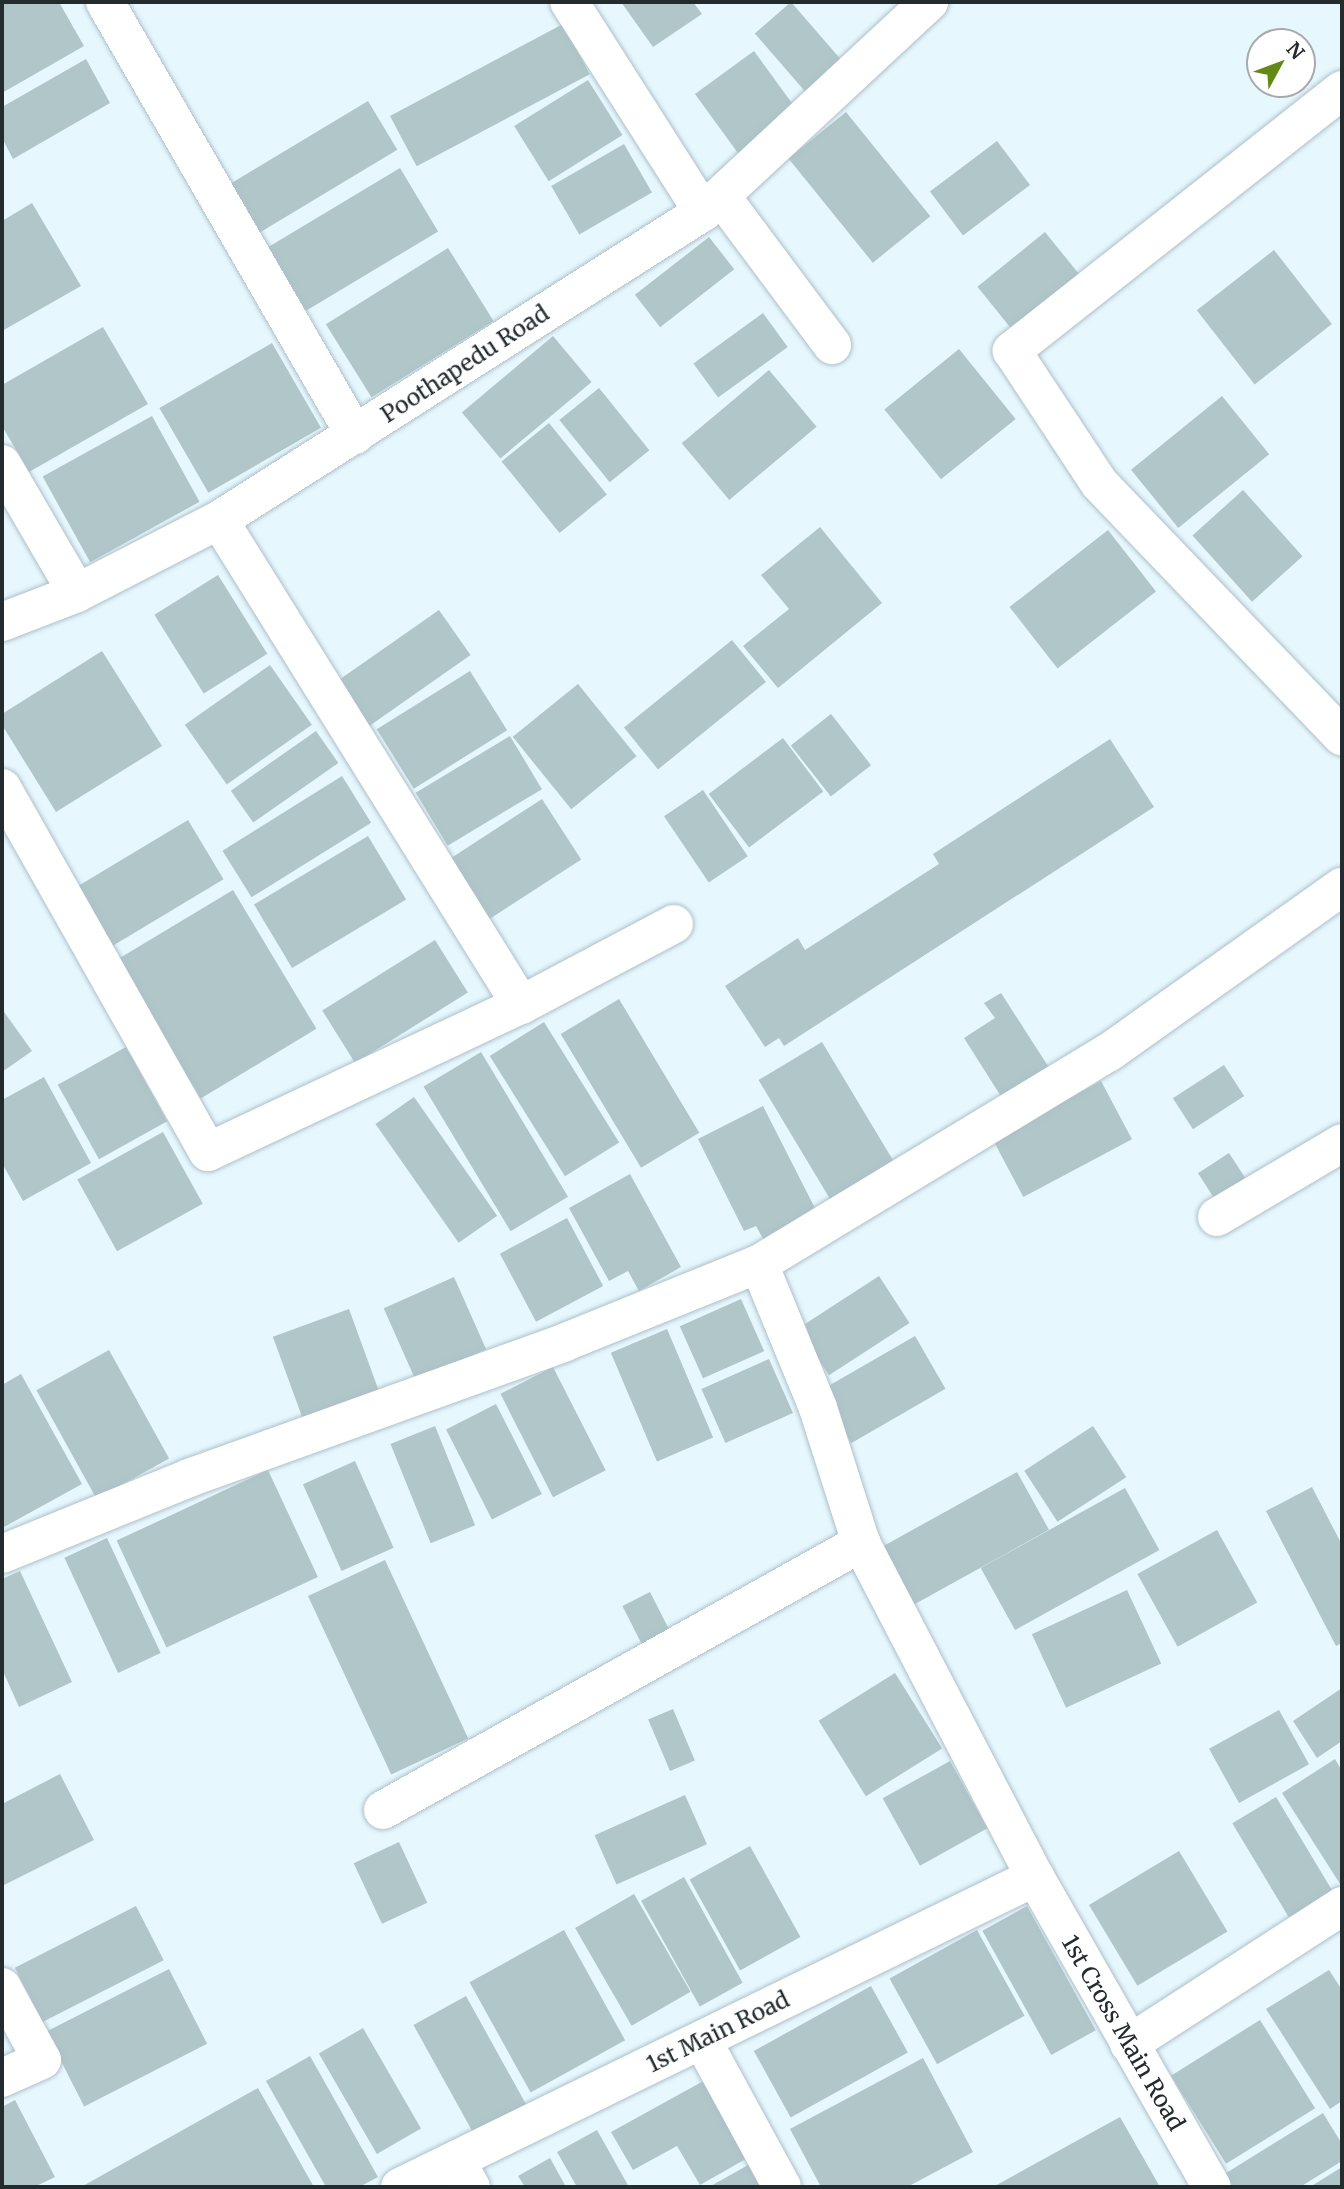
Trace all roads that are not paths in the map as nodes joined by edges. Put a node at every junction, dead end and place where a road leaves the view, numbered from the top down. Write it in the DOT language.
graph roads {
  1 [pos="104,2"];
  2 [pos="569,2"];
  3 [pos="929,2"];
  4 [pos="1342,90"];
  5 [pos="712,204"];
  6 [pos="832,345"];
  7 [pos="355,435"];
  8 [pos="2,464"];
  9 [pos="219,520"];
  10 [pos="77,593"];
  11 [pos="2,622"];
  12 [pos="1342,736"];
  13 [pos="2,788"];
  14 [pos="1342,887"];
  15 [pos="674,925"];
  16 [pos="521,1005"];
  17 [pos="1342,1143"];
  18 [pos="1217,1217"];
  19 [pos="759,1264"];
  20 [pos="860,1543"];
  21 [pos="2,1554"];
  22 [pos="383,1810"];
  23 [pos="1035,1877"];
  24 [pos="1342,1906"];
  25 [pos="2,1987"];
  26 [pos="702,2040"];
  27 [pos="1129,2044"];
  28 [pos="2,2078"];
  29 [pos="464,2174"];
  30 [pos="400,2187"];
  31 [pos="782,2187"];
  32 [pos="1212,2187"];
  1 -- 7 [label="street"];
  2 -- 5 [label="street"];
  3 -- 5 [label="street, Poothapedu Road"];
  4 -- 12 [label="street"];
  5 -- 6 [label="street"];
  5 -- 7 [label="street, Poothapedu Road"];
  7 -- 9 [label="street, Poothapedu Road"];
  8 -- 10 [label="street"];
  9 -- 10 [label="street, Poothapedu Road"];
  9 -- 16 [label="street"];
  10 -- 11 [label="street, Poothapedu Road"];
  13 -- 16 [label="street"];
  14 -- 19 [label="street"];
  15 -- 16 [label="street"];
  17 -- 18 [label="street"];
  19 -- 20 [label="street, 1st Cross Main Road"];
  19 -- 21 [label="street"];
  20 -- 22 [label="street"];
  20 -- 23 [label="street, 1st Cross Main Road"];
  23 -- 26 [label="street, 1st Main Road"];
  23 -- 27 [label="street, 1st Cross Main Road"];
  24 -- 27 [label="street"];
  25 -- 28 [label="street"];
  26 -- 29 [label="street, 1st Main Road"];
  26 -- 31 [label="street"];
  27 -- 32 [label="street, 1st Cross Main Road"];
  29 -- 30 [label="street, 1st Main Road"];
}
